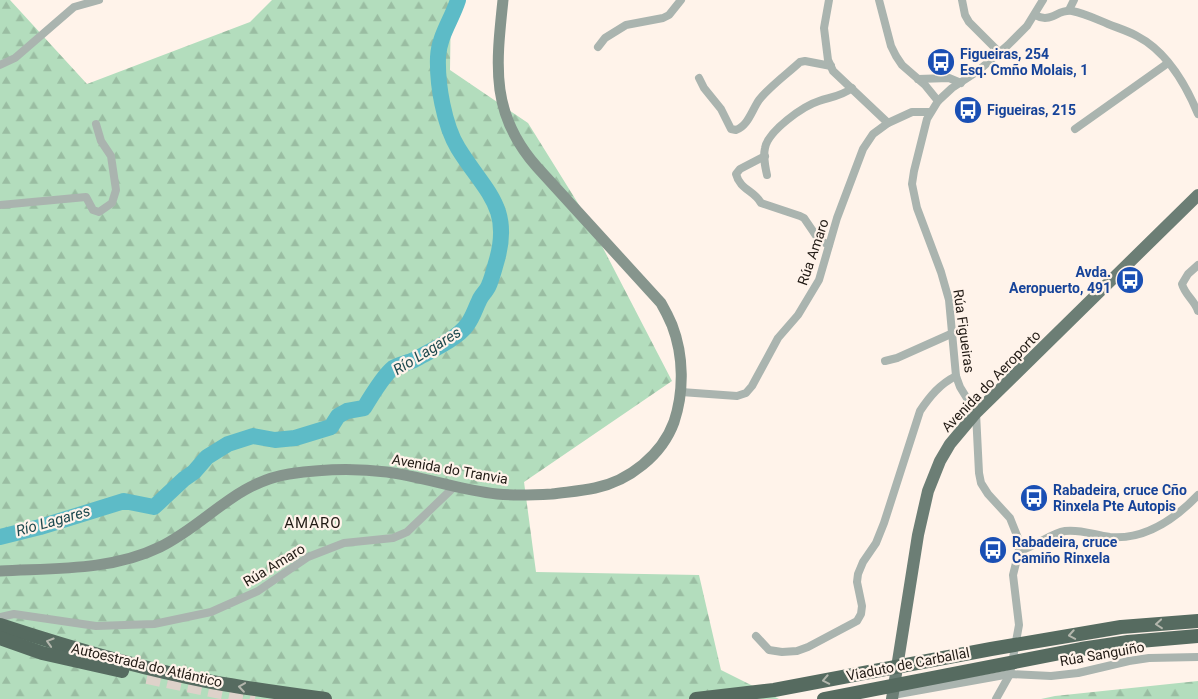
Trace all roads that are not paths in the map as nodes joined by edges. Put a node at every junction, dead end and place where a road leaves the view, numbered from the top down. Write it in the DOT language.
graph roads {
  1 [pos="99,0"];
  2 [pos="503,0"];
  3 [pos="682,0"];
  4 [pos="830,0"];
  5 [pos="879,0"];
  6 [pos="962,0"];
  7 [pos="1043,0"];
  8 [pos="1074,0"];
  9 [pos="72,3"];
  10 [pos="1069,10"];
  11 [pos="1035,15"];
  12 [pos="598,47"];
  13 [pos="999,52"];
  14 [pos="1168,63"];
  15 [pos="0,66"];
  16 [pos="831,66"];
  17 [pos="699,78"];
  18 [pos="918,79"];
  19 [pos="961,83"];
  20 [pos="852,88"];
  21 [pos="938,101"];
  22 [pos="930,112"];
  23 [pos="1198,114"];
  24 [pos="888,123"];
  25 [pos="96,124"];
  26 [pos="1075,129"];
  27 [pos="765,156"];
  28 [pos="767,175"];
  29 [pos="1198,195"];
  30 [pos="0,205"];
  31 [pos="829,245"];
  32 [pos="1198,265"];
  33 [pos="1198,311"];
  34 [pos="953,333"];
  35 [pos="886,361"];
  36 [pos="956,376"];
  37 [pos="681,392"];
  38 [pos="976,413"];
  39 [pos="455,486"];
  40 [pos="1198,495"];
  41 [pos="1019,551"];
  42 [pos="0,571"];
  43 [pos="0,617"];
  44 [pos="1198,620"];
  45 [pos="0,625"];
  46 [pos="756,636"];
  47 [pos="1198,636"];
  48 [pos="0,638"];
  49 [pos="1198,657"];
  50 [pos="1010,674"];
  51 [pos="146,676"];
  52 [pos="892,697"];
  53 [pos="325,699"];
  54 [pos="696,699"];
  55 [pos="824,699"];
  56 [pos="996,699"];
  1 -- 9 [label="street"];
  2 -- 37 [label="main road, Avenida do Tranvia"];
  3 -- 12 [label="street"];
  4 -- 16 [label="street"];
  5 -- 18 [label="street"];
  6 -- 13 [label="street"];
  7 -- 11 [label="street, Rúa Figueiras"];
  8 -- 10 [label="street"];
  9 -- 15 [label="street"];
  10 -- 11 [label="street"];
  10 -- 14 [label="street"];
  11 -- 13 [label="street, Rúa Figueiras"];
  13 -- 19 [label="street, Rúa Figueiras"];
  14 -- 23 [label="street"];
  14 -- 26 [label="street"];
  16 -- 17 [label="street"];
  16 -- 20 [label="street"];
  18 -- 19 [label="street"];
  18 -- 21 [label="street"];
  19 -- 21 [label="street, Rúa Figueiras"];
  20 -- 24 [label="street"];
  20 -- 27 [label="street"];
  21 -- 22 [label="street, Rúa Figueiras"];
  22 -- 24 [label="street, Rúa Amaro"];
  22 -- 34 [label="street, Rúa Figueiras"];
  24 -- 31 [label="street, Rúa Amaro"];
  25 -- 30 [label="street"];
  27 -- 28 [label="street"];
  27 -- 31 [label="street"];
  29 -- 38 [label="main road, Avenida do Aeroporto"];
  31 -- 37 [label="street, Rúa Amaro"];
  32 -- 33 [label="street"];
  34 -- 35 [label="street"];
  34 -- 36 [label="street, Rúa Figueiras"];
  36 -- 38 [label="street, Rúa Figueiras"];
  36 -- 46 [label="street"];
  37 -- 39 [label="main road, Avenida do Tranvia"];
  38 -- 41 [label="street, Rúa Figueiras"];
  38 -- 52 [label="main road, Avenida do Aeroporto"];
  39 -- 42 [label="main road, Avenida do Tranvia"];
  39 -- 43 [label="street, Rúa Amaro"];
  40 -- 41 [label="street"];
  41 -- 50 [label="street, Rúa Figueiras"];
  44 -- 54 [label="highway, Viaduto de Carballal, one-way"];
  53 -- 45 [label="highway, Autoestrada do Atlántico, one-way"];
  47 -- 55 [label="highway, Viaduto de Carballal"];
  48 -- 51 [label="highway, Autoestrada do Atlántico"];
  49 -- 50 [label="street, Rúa Sanguiño"];
  50 -- 52 [label="street, Rúa Sanguiño"];
  50 -- 56 [label="street, Rúa Figueiras"];
}
